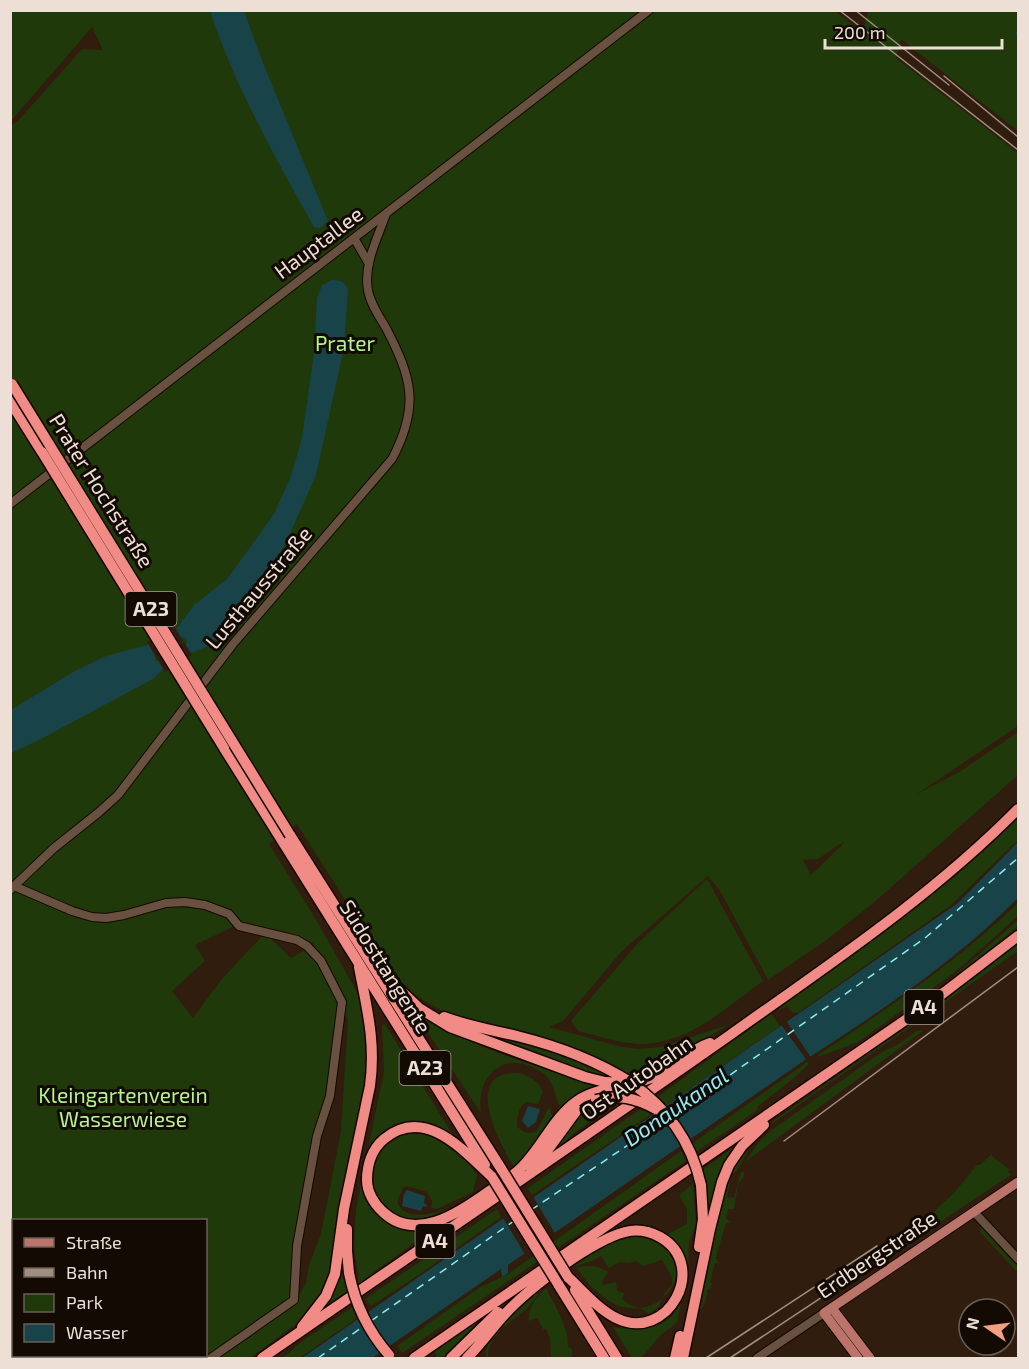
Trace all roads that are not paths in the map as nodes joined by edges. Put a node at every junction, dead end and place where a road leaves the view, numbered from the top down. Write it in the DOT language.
graph roads {
  1 [pos="649,10"];
  2 [pos="386,214"];
  3 [pos="354,238"];
  4 [pos="369,264"];
  5 [pos="10,381"];
  6 [pos="10,402"];
  7 [pos="10,504"];
  8 [pos="1018,809"];
  9 [pos="286,838"];
  10 [pos="12,888"];
  11 [pos="1018,936"];
  12 [pos="357,960"];
  13 [pos="370,961"];
  14 [pos="412,1000"];
  15 [pos="719,1043"];
  16 [pos="632,1084"];
  17 [pos="784,1104"];
  18 [pos="667,1114"];
  19 [pos="492,1177"];
  20 [pos="1018,1182"];
  21 [pos="974,1212"];
  22 [pos="1018,1260"];
  23 [pos="568,1277"];
  24 [pos="363,1290"];
  25 [pos="828,1310"];
  26 [pos="295,1336"];
  27 [pos="393,1357"];
  28 [pos="211,1359"];
  29 [pos="262,1359"];
  30 [pos="414,1359"];
  31 [pos="451,1359"];
  32 [pos="467,1359"];
  33 [pos="604,1359"];
  34 [pos="617,1359"];
  35 [pos="675,1359"];
  36 [pos="683,1359"];
  37 [pos="757,1359"];
  38 [pos="858,1359"];
  39 [pos="870,1359"];
  1 -- 2 [label="street, Hauptallee"];
  2 -- 3 [label="street, Hauptallee"];
  2 -- 4 [label="street, Lusthausstraße"];
  3 -- 4 [label="street, Lusthausstraße"];
  3 -- 7 [label="street, Hauptallee"];
  4 -- 10 [label="street, Lusthausstraße"];
  5 -- 9 [label="highway, Prater Hochstraße / A23, bridge"];
  6 -- 9 [label="highway, Prater Hochstraße / A23, bridge"];
  8 -- 15 [label="highway, Ost Autobahn / A4"];
  9 -- 12 [label="highway, Südosttangente / A23"];
  9 -- 13 [label="highway, Südosttangente / A23"];
  10 -- 28 [label="street"];
  11 -- 17 [label="highway, A4"];
  12 -- 19 [label="highway, Südosttangente / A23"];
  12 -- 26 [label="highway"];
  12 -- 27 [label="highway, bridge"];
  13 -- 14 [label="highway"];
  13 -- 23 [label="highway, Südosttangente / A23, bridge"];
  14 -- 16 [label="highway"];
  14 -- 18 [label="highway, bridge"];
  15 -- 16 [label="highway"];
  15 -- 24 [label="highway, Ost Autobahn / A4"];
  16 -- 19 [label="highway"];
  17 -- 30 [label="highway, A4"];
  17 -- 31 [label="highway"];
  17 -- 36 [label="highway"];
  18 -- 24 [label="highway, bridge"];
  18 -- 35 [label="highway, bridge"];
  19 -- 33 [label="highway, A23, bridge"];
  20 -- 21 [label="main road, Erdbergstraße"];
  21 -- 22 [label="street"];
  21 -- 25 [label="main road, Erdbergstraße"];
  23 -- 32 [label="highway"];
  23 -- 34 [label="highway, A23"];
  24 -- 26 [label="highway, Ost Autobahn / A4"];
  25 -- 37 [label="street, Erdbergstraße"];
  25 -- 38 [label="main road"];
  25 -- 39 [label="main road"];
  26 -- 29 [label="highway, Ost Autobahn / A4"];
}
